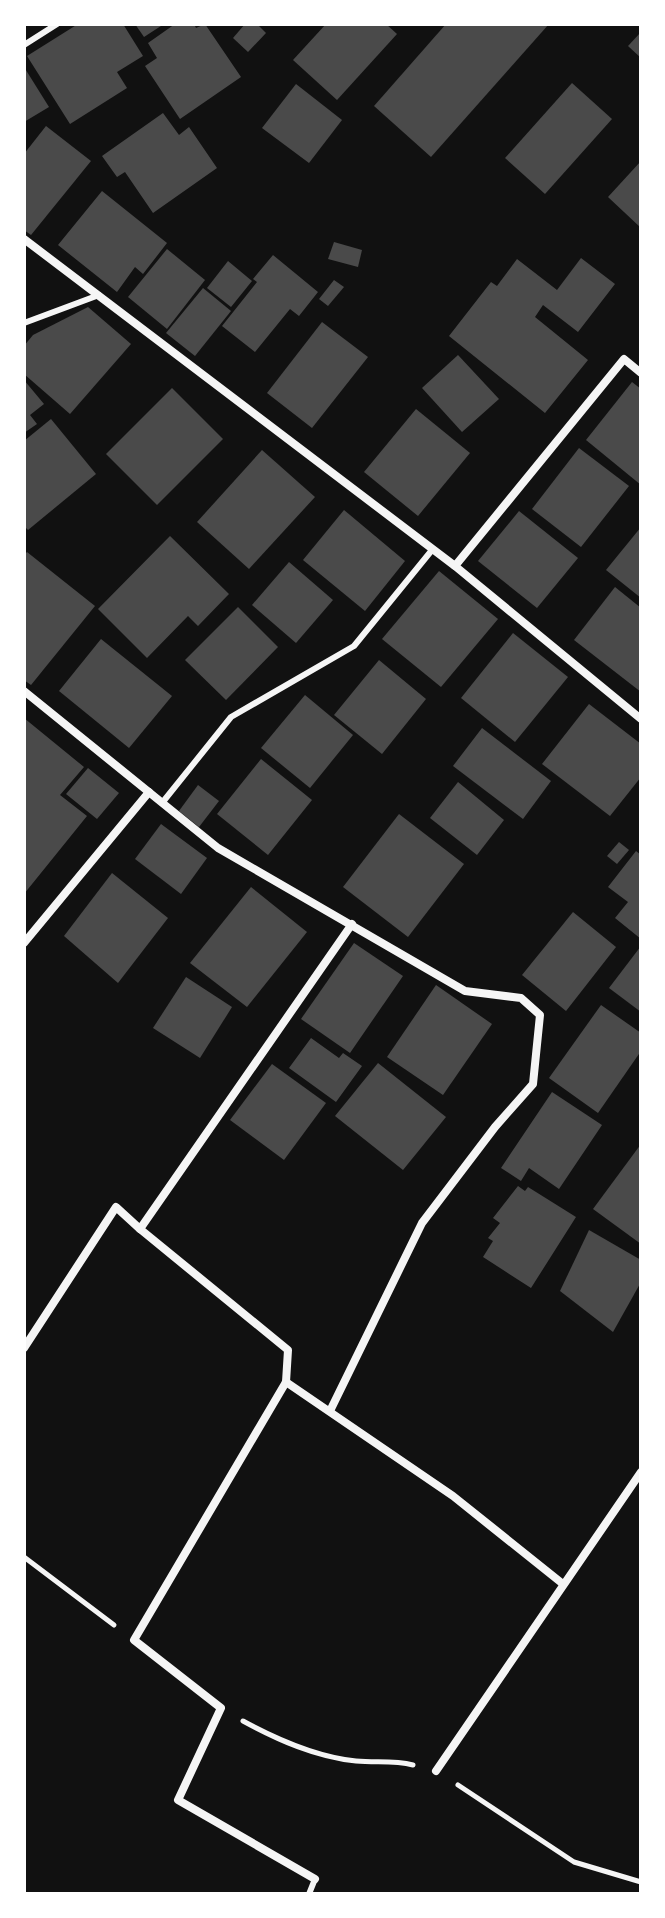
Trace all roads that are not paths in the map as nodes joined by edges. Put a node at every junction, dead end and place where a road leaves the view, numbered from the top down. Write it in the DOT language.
graph roads {
  1 [pos="57,24"];
  2 [pos="24,45"];
  3 [pos="24,239"];
  4 [pos="99,295"];
  5 [pos="24,323"];
  6 [pos="641,373"];
  7 [pos="432,550"];
  8 [pos="455,566"];
  9 [pos="24,691"];
  10 [pos="641,719"];
  11 [pos="149,792"];
  12 [pos="162,803"];
  13 [pos="352,924"];
  14 [pos="24,943"];
  15 [pos="140,1229"];
  16 [pos="24,1348"];
  17 [pos="286,1382"];
  18 [pos="330,1411"];
  19 [pos="641,1472"];
  20 [pos="563,1584"];
  21 [pos="436,1771"];
  22 [pos="315,1879"];
  23 [pos="309,1894"];
  1 -- 2 [label="lane"];
  3 -- 4 [label="street"];
  4 -- 5 [label="lane"];
  4 -- 7 [label="street"];
  6 -- 8 [label="street"];
  7 -- 8 [label="street"];
  7 -- 12 [label="lane"];
  8 -- 10 [label="street"];
  9 -- 11 [label="street"];
  11 -- 12 [label="street"];
  11 -- 14 [label="street"];
  12 -- 13 [label="street"];
  13 -- 15 [label="street"];
  13 -- 18 [label="street"];
  15 -- 16 [label="street"];
  15 -- 17 [label="street"];
  17 -- 18 [label="street"];
  17 -- 22 [label="street"];
  18 -- 20 [label="street"];
  19 -- 20 [label="street"];
  20 -- 21 [label="street"];
  22 -- 23 [label="lane"];
}
